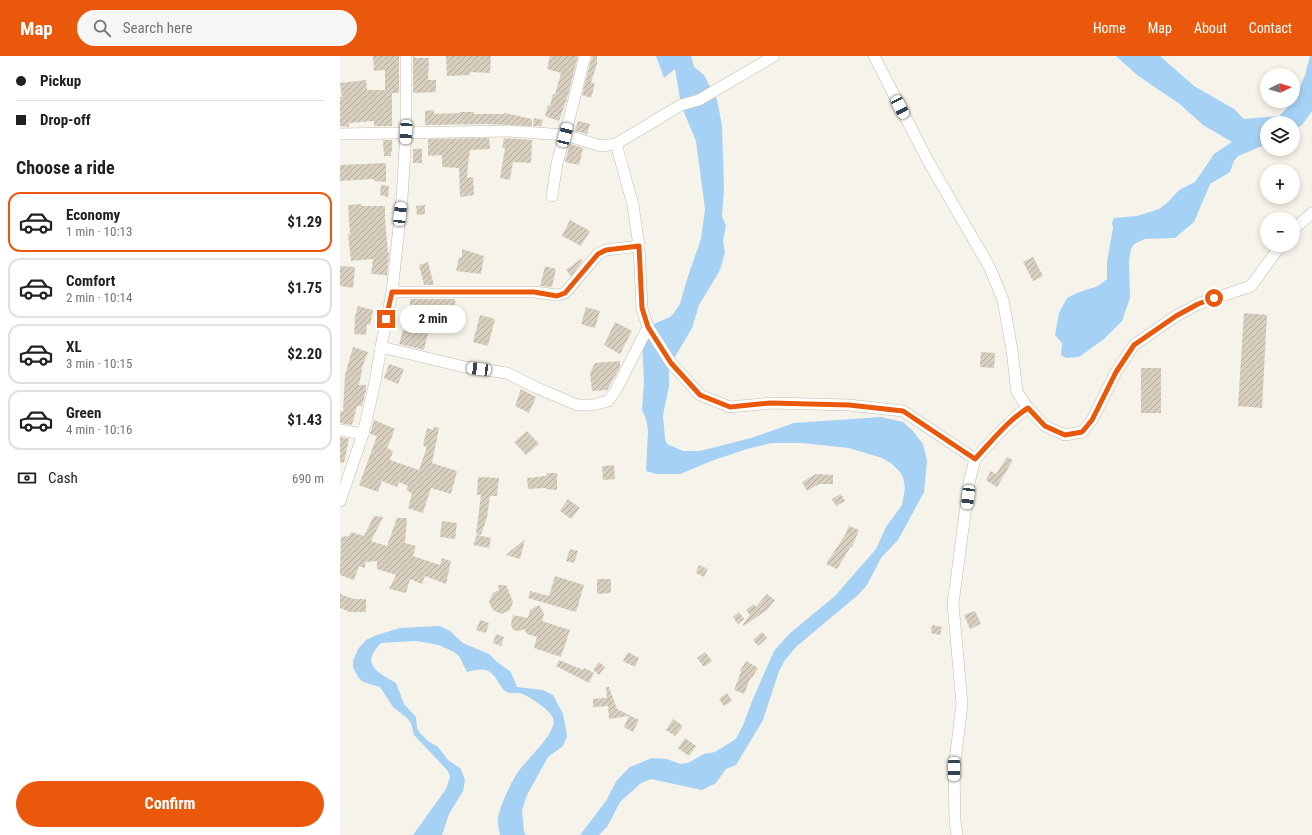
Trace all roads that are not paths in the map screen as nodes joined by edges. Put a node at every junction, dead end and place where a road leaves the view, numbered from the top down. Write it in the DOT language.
graph roads {
  1 [pos="406,56"];
  2 [pos="586,56"];
  3 [pos="774,56"];
  4 [pos="874,56"];
  5 [pos="406,132"];
  6 [pos="340,134"];
  7 [pos="565,135"];
  8 [pos="616,144"];
  9 [pos="552,196"];
  10 [pos="1312,213"];
  11 [pos="1300,224"];
  12 [pos="639,246"];
  13 [pos="1276,252"];
  14 [pos="392,292"];
  15 [pos="648,327"];
  16 [pos="380,346"];
  17 [pos="1028,408"];
  18 [pos="340,430"];
  19 [pos="363,434"];
  20 [pos="975,459"];
  21 [pos="340,501"];
  22 [pos="958,835"];
  1 -- 5 [label="street"];
  2 -- 7 [label="street"];
  3 -- 8 [label="street"];
  4 -- 17 [label="street"];
  5 -- 6 [label="street"];
  5 -- 7 [label="street"];
  5 -- 14 [label="street"];
  7 -- 8 [label="street"];
  7 -- 9 [label="street"];
  8 -- 12 [label="street"];
  10 -- 11 [label="street"];
  12 -- 14 [label="street"];
  12 -- 15 [label="street"];
  13 -- 17 [label="street"];
  14 -- 16 [label="street"];
  15 -- 16 [label="street"];
  15 -- 20 [label="street"];
  16 -- 19 [label="street"];
  17 -- 20 [label="street"];
  18 -- 19 [label="street"];
  19 -- 21 [label="street"];
  20 -- 22 [label="street"];
}
